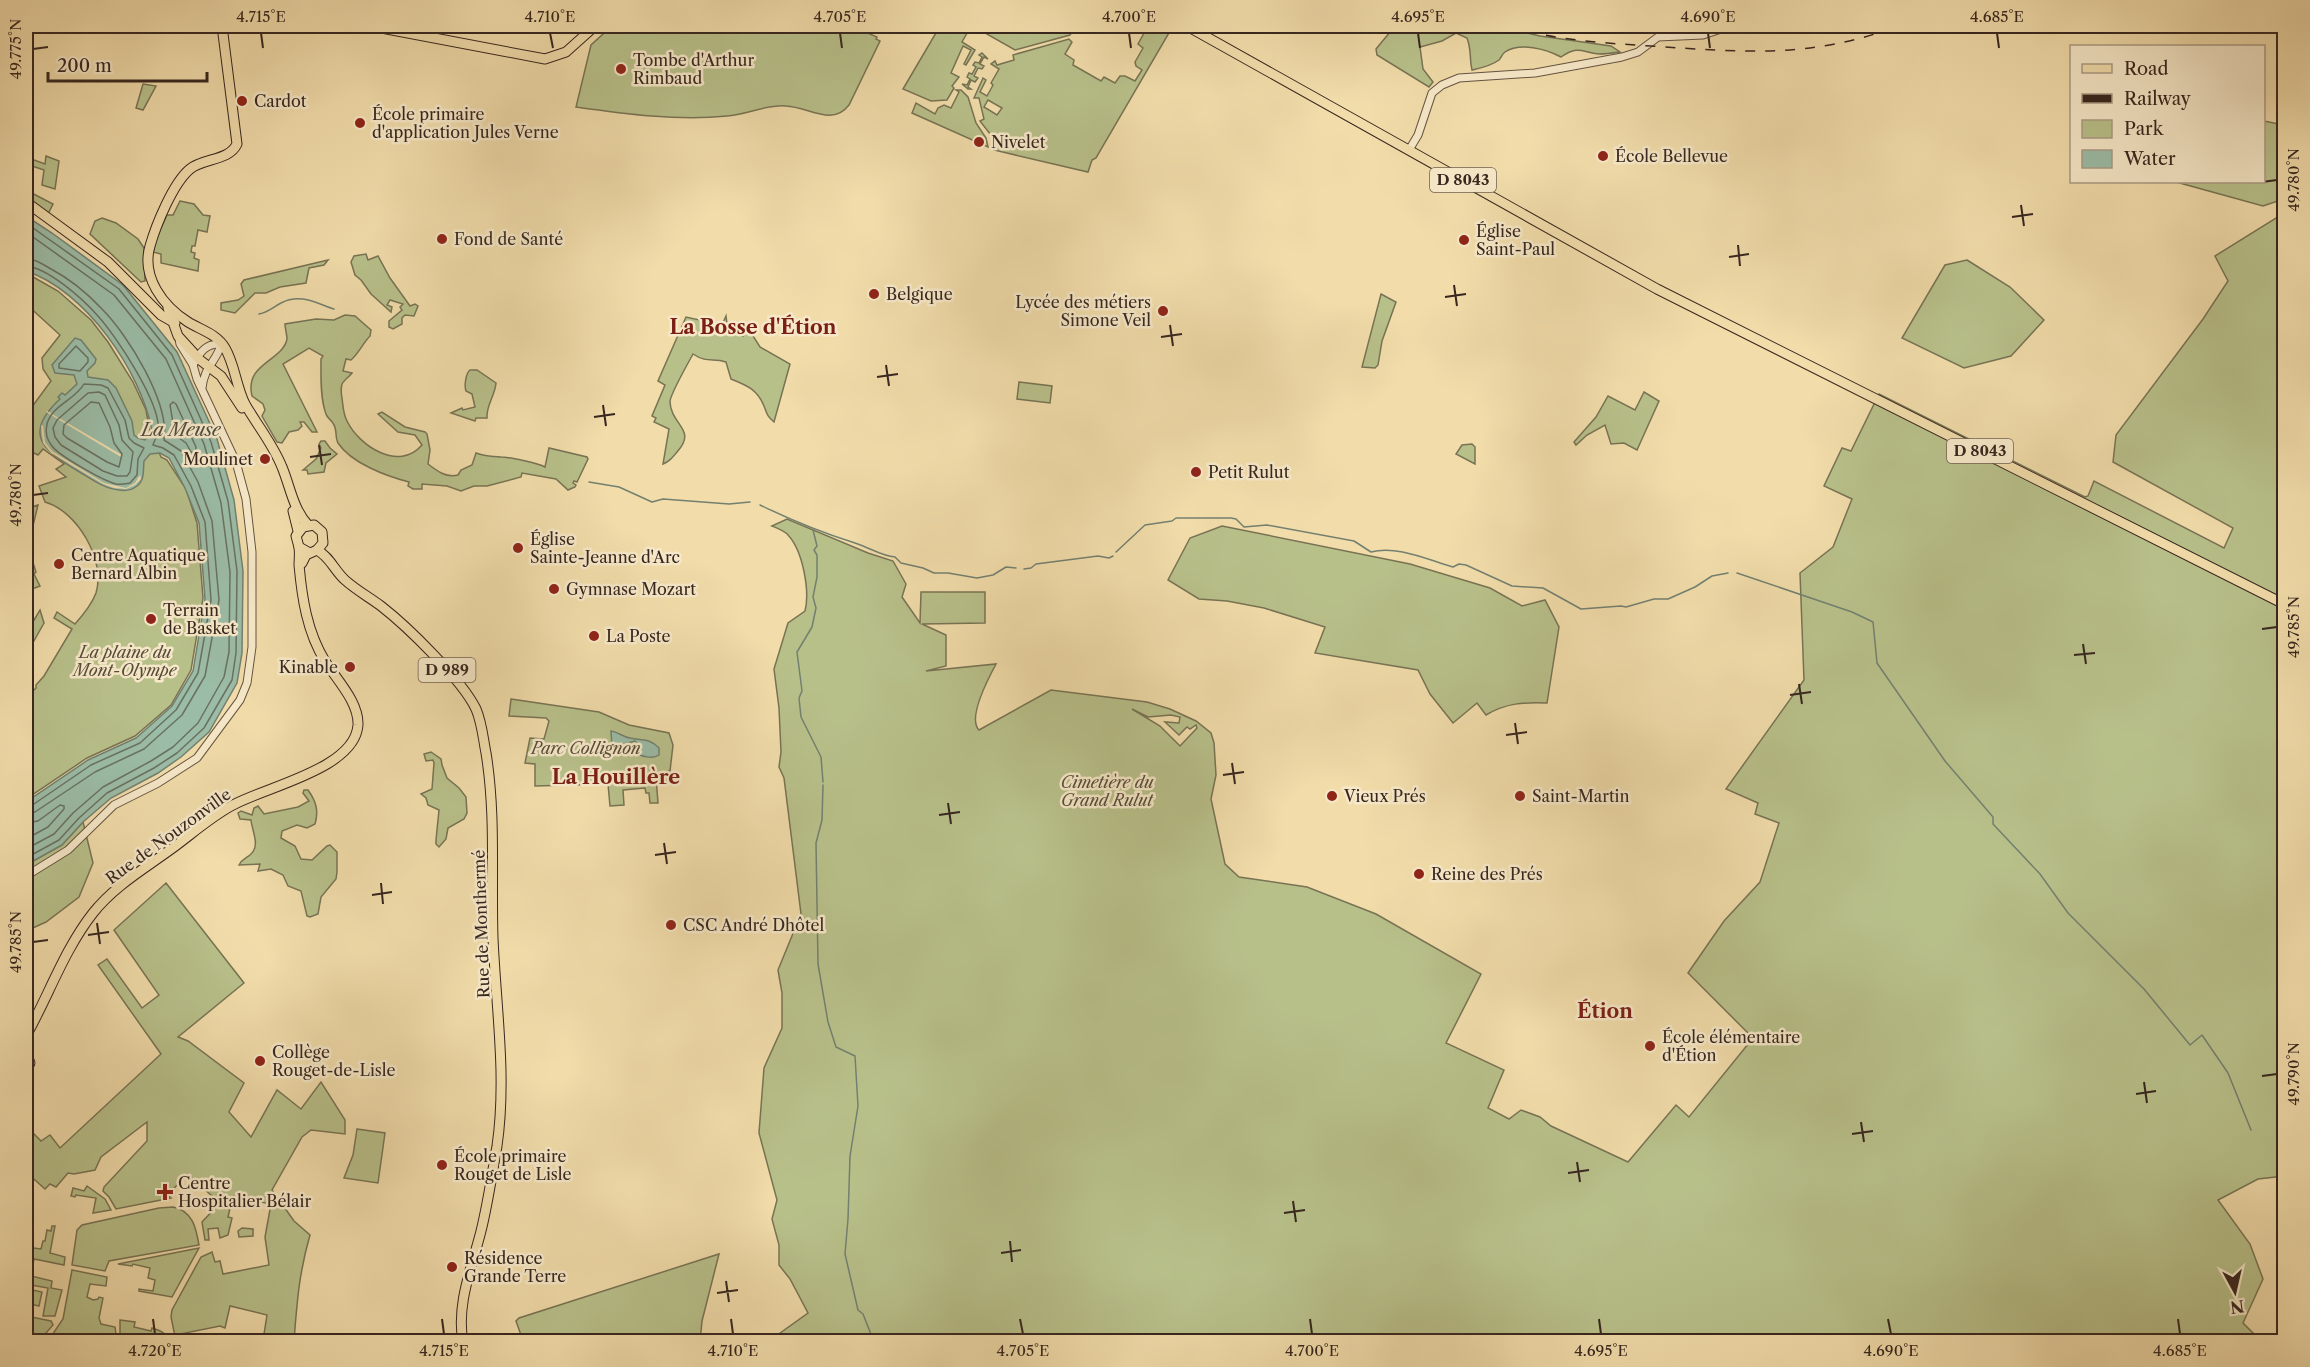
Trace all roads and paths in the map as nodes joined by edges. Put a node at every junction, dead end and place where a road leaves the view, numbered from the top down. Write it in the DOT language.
graph roads {
  1 [pos="223,26"];
  2 [pos="371,26"];
  3 [pos="595,26"];
  4 [pos="1187,26"];
  5 [pos="1730,26"];
  6 [pos="420,30"];
  7 [pos="1409,150"];
  8 [pos="26,202"];
  9 [pos="137,292"];
  10 [pos="170,308"];
  11 [pos="173,323"];
  12 [pos="206,331"];
  13 [pos="178,336"];
  14 [pos="221,344"];
  15 [pos="195,361"];
  16 [pos="208,366"];
  17 [pos="202,388"];
  18 [pos="308,525"];
  19 [pos="298,531"];
  20 [pos="312,548"];
  21 [pos="2284,604"];
  22 [pos="26,876"];
  23 [pos="27,1035"];
  24 [pos="26,1053"];
  25 [pos="26,1071"];
  26 [pos="463,1341"];
  1 -- 10 [label="main road"];
  2 -- 6 [label="main road"];
  3 -- 6 [label="main road"];
  4 -- 7 [label="main road, D 8043"];
  5 -- 7 [label="street"];
  7 -- 21 [label="main road, D 8043"];
  8 -- 9 [label="main road"];
  9 -- 11 [label="main road"];
  9 -- 13 [label="main road, Rue de Nouzonville"];
  10 -- 11 [label="main road"];
  10 -- 12 [label="main road"];
  11 -- 12 [label="main road"];
  11 -- 13 [label="main road"];
  12 -- 14 [label="main road"];
  13 -- 15 [label="main road, Rue de Nouzonville"];
  14 -- 15 [label="street"];
  14 -- 16 [label="street"];
  14 -- 18 [label="main road"];
  15 -- 16 [label="main road, Rue de Nouzonville"];
  15 -- 17 [label="street"];
  16 -- 17 [label="street"];
  16 -- 19 [label="main road, Rue de Nouzonville"];
  17 -- 22 [label="street"];
  18 -- 19 [label="main road"];
  18 -- 20 [label="main road"];
  19 -- 20 [label="main road, Rue de Nouzonville"];
  20 -- 23 [label="main road, Rue de Nouzonville"];
  20 -- 26 [label="main road, Rue de Monthermé / D 989"];
  24 -- 25 [label="main road"];
}
